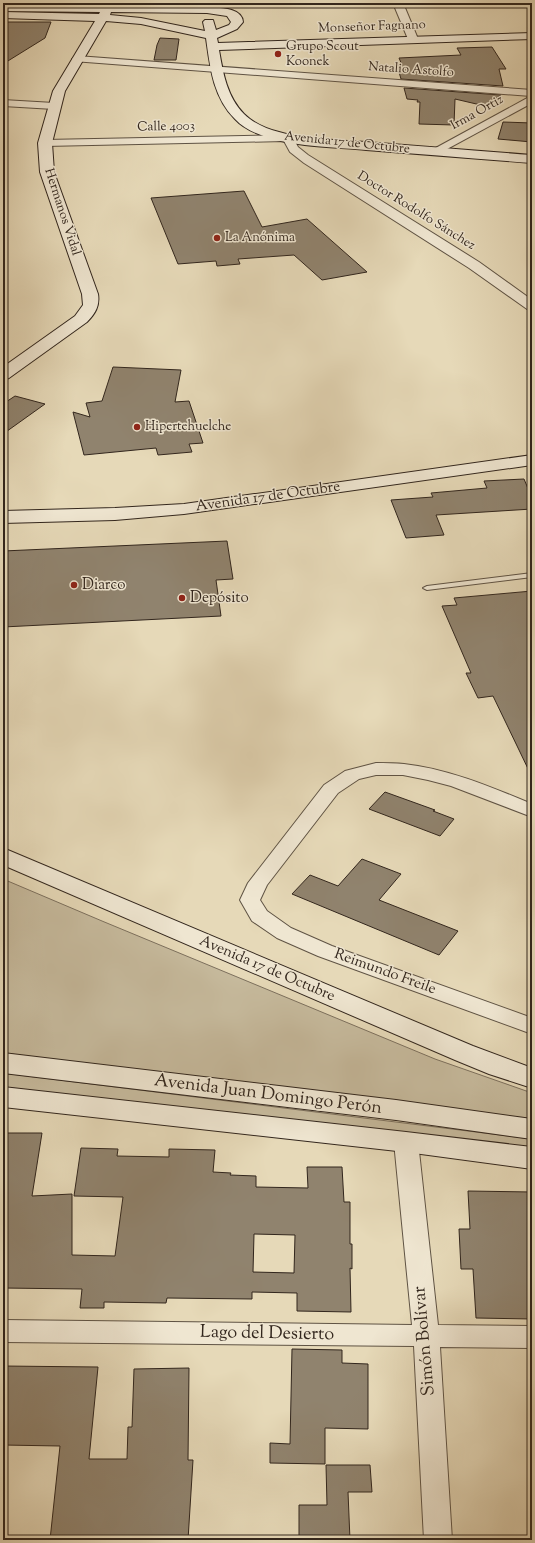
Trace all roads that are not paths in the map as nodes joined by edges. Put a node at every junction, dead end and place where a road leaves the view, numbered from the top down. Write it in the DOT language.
graph roads {
  1 [pos="398,3"];
  2 [pos="206,7"];
  3 [pos="3,8"];
  4 [pos="106,10"];
  5 [pos="3,15"];
  6 [pos="532,36"];
  7 [pos="413,39"];
  8 [pos="213,42"];
  9 [pos="77,59"];
  10 [pos="217,70"];
  11 [pos="532,93"];
  12 [pos="532,99"];
  13 [pos="3,103"];
  14 [pos="54,106"];
  15 [pos="288,138"];
  16 [pos="45,143"];
  17 [pos="436,152"];
  18 [pos="532,159"];
  19 [pos="532,306"];
  20 [pos="3,375"];
  21 [pos="532,460"];
  22 [pos="3,517"];
  23 [pos="532,574"];
  24 [pos="427,588"];
  25 [pos="532,812"];
  26 [pos="3,856"];
  27 [pos="532,1026"];
  28 [pos="3,1062"];
  29 [pos="532,1078"];
  30 [pos="3,1097"];
  31 [pos="532,1129"];
  32 [pos="406,1142"];
  33 [pos="532,1158"];
  34 [pos="3,1331"];
  35 [pos="426,1336"];
  36 [pos="532,1337"];
  37 [pos="438,1540"];
  1 -- 7 [label="street"];
  2 -- 4 [label="street"];
  2 -- 8 [label="street, Avenida 17 de Octubre"];
  2 -- 8 [label="street"];
  3 -- 4 [label="street"];
  4 -- 5 [label="street"];
  4 -- 8 [label="street, Monseñor Fagnano"];
  4 -- 9 [label="street, Hermanos Vidal"];
  6 -- 7 [label="street, Monseñor Fagnano"];
  7 -- 8 [label="street, Monseñor Fagnano"];
  8 -- 10 [label="street, Avenida 17 de Octubre"];
  9 -- 10 [label="street, Natalio Astolfo"];
  9 -- 14 [label="street, Hermanos Vidal"];
  10 -- 11 [label="street, Natalio Astolfo"];
  10 -- 15 [label="street, Avenida 17 de Octubre"];
  12 -- 17 [label="street, Irma Ortiz"];
  13 -- 14 [label="street"];
  14 -- 16 [label="street, Hermanos Vidal"];
  15 -- 16 [label="street, Calle 4003"];
  15 -- 17 [label="street, Avenida 17 de Octubre"];
  15 -- 19 [label="street, Doctor Rodolfo Sánchez"];
  16 -- 20 [label="street, Hermanos Vidal"];
  17 -- 18 [label="street, Avenida 17 de Octubre"];
  21 -- 22 [label="street, Avenida 17 de Octubre"];
  23 -- 24 [label="lane"];
  25 -- 27 [label="street, Reimundo Freile"];
  26 -- 29 [label="street, Avenida 17 de Octubre"];
  28 -- 31 [label="street, Avenida Juan Domingo Perón"];
  30 -- 32 [label="street, Avenida Juan Domingo Perón"];
  32 -- 33 [label="street, Avenida Juan Domingo Perón"];
  32 -- 35 [label="street, Simón Bolívar"];
  34 -- 35 [label="street, Lago del Desierto"];
  35 -- 36 [label="street, Lago del Desierto"];
  35 -- 37 [label="street, Simón Bolívar"];
}
